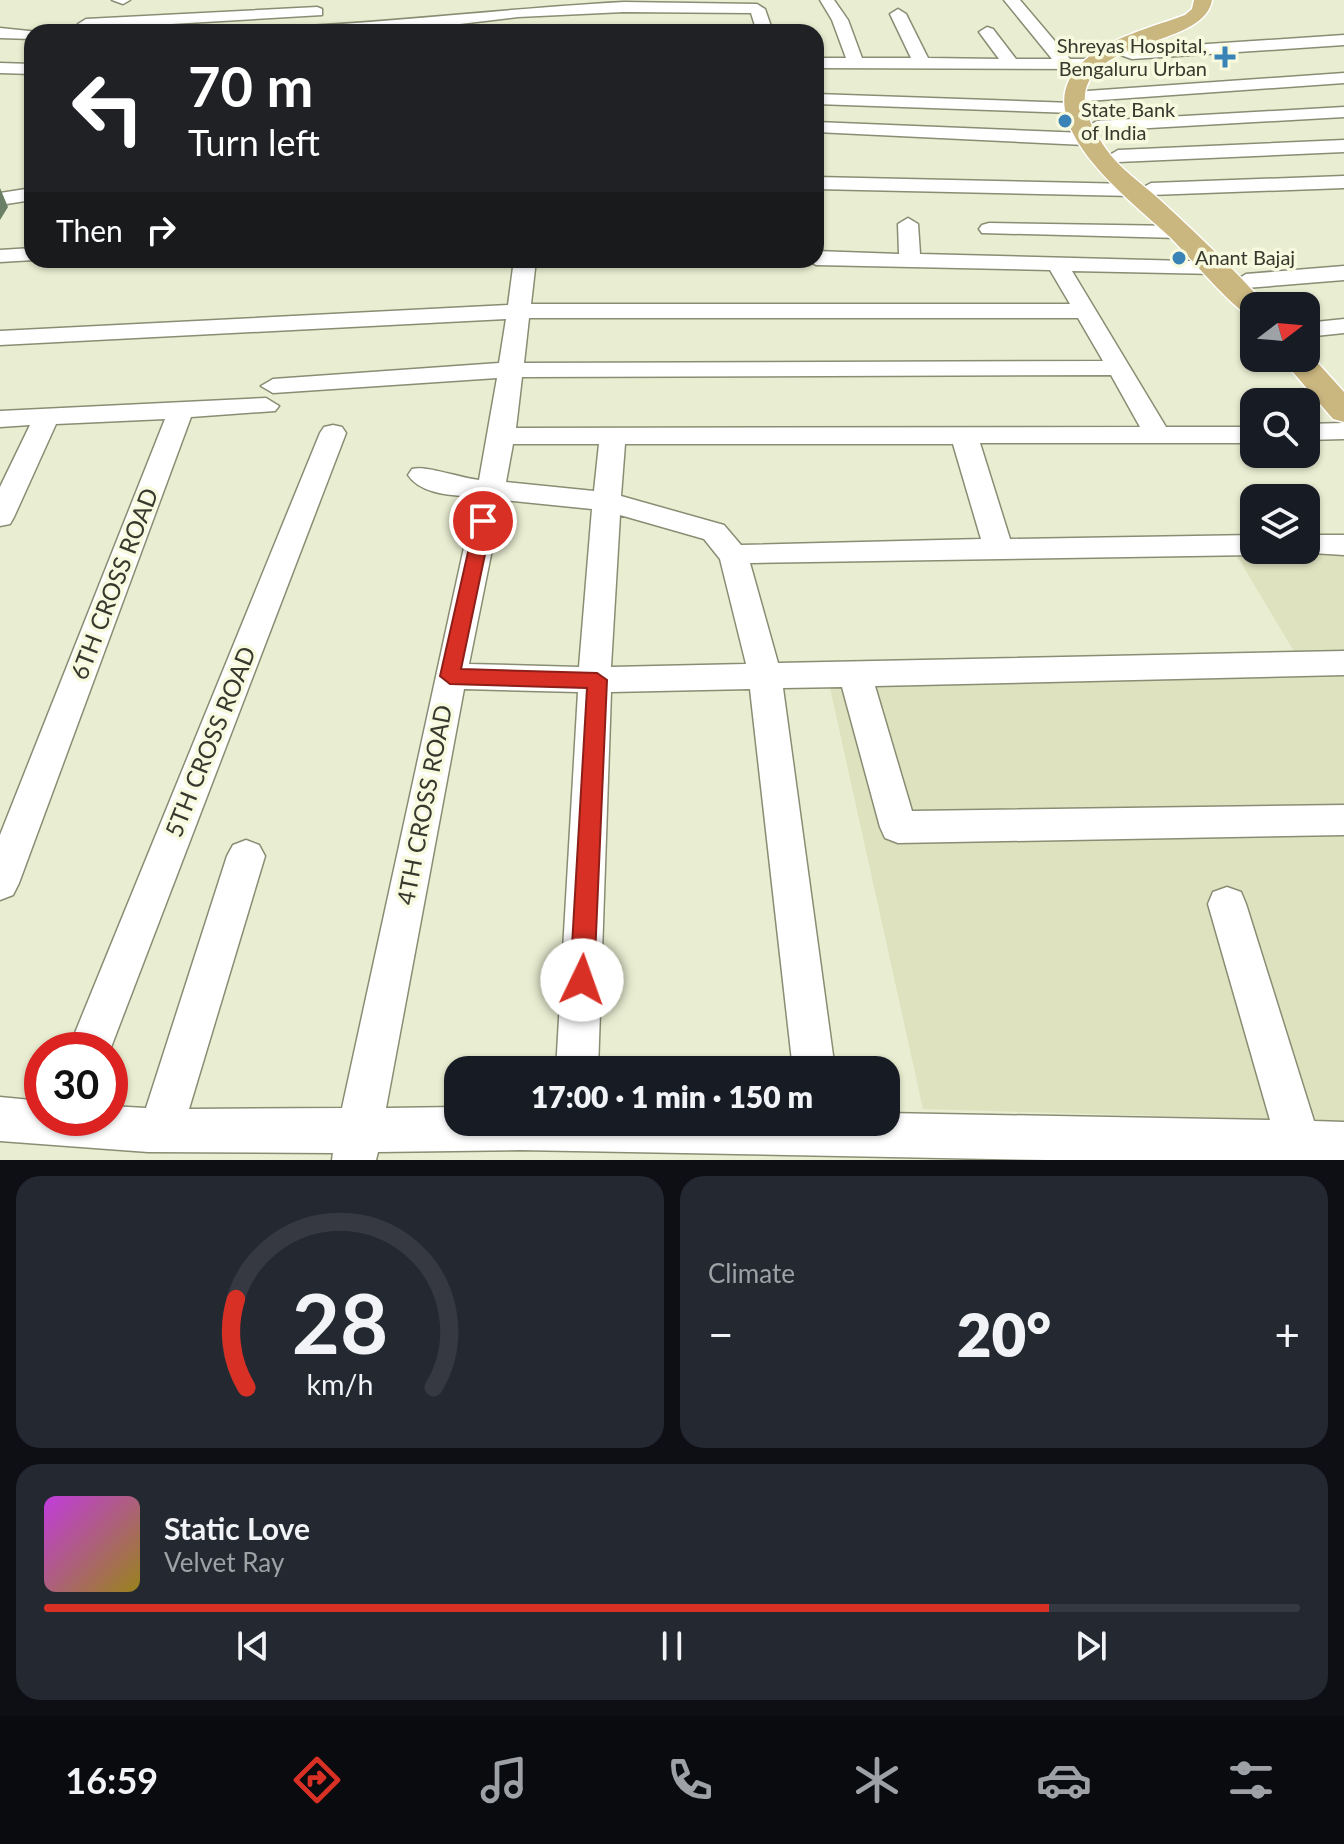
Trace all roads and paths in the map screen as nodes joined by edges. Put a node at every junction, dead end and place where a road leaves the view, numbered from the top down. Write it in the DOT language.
graph roads {
  1 [pos="827,0"];
  2 [pos="1012,0"];
  3 [pos="1203,0"];
  4 [pos="1220,0"];
  5 [pos="624,3"];
  6 [pos="756,4"];
  7 [pos="519,6"];
  8 [pos="403,8"];
  9 [pos="102,11"];
  10 [pos="330,11"];
  11 [pos="898,14"];
  12 [pos="239,16"];
  13 [pos="86,24"];
  14 [pos="134,24"];
  15 [pos="236,24"];
  16 [pos="404,24"];
  17 [pos="416,24"];
  18 [pos="762,24"];
  19 [pos="987,32"];
  20 [pos="0,33"];
  21 [pos="24,34"];
  22 [pos="1344,40"];
  23 [pos="1124,52"];
  24 [pos="824,63"];
  25 [pos="856,63"];
  26 [pos="922,63"];
  27 [pos="1011,64"];
  28 [pos="1065,64"];
  29 [pos="1090,64"];
  30 [pos="0,68"];
  31 [pos="24,69"];
  32 [pos="1344,78"];
  33 [pos="824,99"];
  34 [pos="1080,102"];
  35 [pos="1344,112"];
  36 [pos="824,127"];
  37 [pos="1091,133"];
  38 [pos="1344,146"];
  39 [pos="1118,156"];
  40 [pos="1344,182"];
  41 [pos="824,183"];
  42 [pos="0,186"];
  43 [pos="1142,189"];
  44 [pos="24,191"];
  45 [pos="24,194"];
  46 [pos="0,199"];
  47 [pos="908,224"];
  48 [pos="1179,232"];
  49 [pos="24,254"];
  50 [pos="0,256"];
  51 [pos="824,258"];
  52 [pos="910,260"];
  53 [pos="996,262"];
  54 [pos="1057,264"];
  55 [pos="1217,267"];
  56 [pos="524,268"];
  57 [pos="1344,273"];
  58 [pos="1246,281"];
  59 [pos="1257,292"];
  60 [pos="1240,293"];
  61 [pos="521,311"];
  62 [pos="1086,311"];
  63 [pos="1344,326"];
  64 [pos="1320,329"];
  65 [pos="0,338"];
  66 [pos="1320,365"];
  67 [pos="1121,368"];
  68 [pos="511,370"];
  69 [pos="1312,372"];
  70 [pos="1340,397"];
  71 [pos="181,410"];
  72 [pos="47,416"];
  73 [pos="0,419"];
  74 [pos="1344,431"];
  75 [pos="1320,432"];
  76 [pos="333,433"];
  77 [pos="1157,434"];
  78 [pos="964,435"];
  79 [pos="1240,435"];
  80 [pos="502,436"];
  81 [pos="613,436"];
  82 [pos="422,475"];
  83 [pos="490,490"];
  84 [pos="609,502"];
  85 [pos="0,517"];
  86 [pos="1240,545"];
  87 [pos="1320,545"];
  88 [pos="1344,545"];
  89 [pos="998,548"];
  90 [pos="734,557"];
  91 [pos="1344,663"];
  92 [pos="855,675"];
  93 [pos="450,676"];
  94 [pos="765,677"];
  95 [pos="597,680"];
  96 [pos="1344,820"];
  97 [pos="246,856"];
  98 [pos="0,883"];
  99 [pos="1227,904"];
  100 [pos="96,1032"];
  101 [pos="578,1056"];
  102 [pos="812,1056"];
  103 [pos="0,1119"];
  104 [pos="24,1120"];
  105 [pos="128,1126"];
  106 [pos="161,1128"];
  107 [pos="466,1136"];
  108 [pos="608,1136"];
  109 [pos="735,1136"];
  110 [pos="862,1136"];
  111 [pos="1299,1143"];
  112 [pos="1344,1144"];
  113 [pos="358,1146"];
  114 [pos="640,1146"];
  115 [pos="913,1147"];
  1 -- 25 [label="street"];
  2 -- 28 [label="street"];
  3 -- 23 [label="main road"];
  4 -- 23 [label="main road"];
  5 -- 6 [label="street"];
  5 -- 7 [label="street"];
  6 -- 18 [label="street"];
  7 -- 17 [label="street"];
  8 -- 16 [label="street"];
  9 -- 13 [label="street"];
  10 -- 12 [label="street"];
  11 -- 26 [label="street"];
  12 -- 14 [label="street"];
  12 -- 15 [label="street"];
  19 -- 27 [label="street"];
  20 -- 21 [label="street"];
  22 -- 23 [label="street"];
  23 -- 29 [label="main road"];
  23 -- 34 [label="main road"];
  24 -- 25 [label="street"];
  25 -- 26 [label="street"];
  26 -- 27 [label="street"];
  27 -- 28 [label="street"];
  28 -- 29 [label="street"];
  29 -- 34 [label="main road"];
  30 -- 31 [label="street"];
  32 -- 34 [label="street"];
  33 -- 34 [label="street"];
  34 -- 37 [label="main road"];
  35 -- 37 [label="street"];
  36 -- 37 [label="street"];
  37 -- 39 [label="main road"];
  37 -- 43 [label="main road"];
  38 -- 39 [label="street"];
  39 -- 43 [label="main road"];
  40 -- 43 [label="street"];
  41 -- 43 [label="street"];
  42 -- 44 [label="street"];
  43 -- 48 [label="main road"];
  43 -- 58 [label="main road"];
  45 -- 46 [label="street"];
  47 -- 52 [label="street"];
  48 -- 53 [label="street"];
  48 -- 55 [label="main road"];
  49 -- 50 [label="street"];
  51 -- 52 [label="street"];
  52 -- 53 [label="street"];
  53 -- 54 [label="street"];
  54 -- 55 [label="street"];
  54 -- 62 [label="street"];
  55 -- 60 [label="main road"];
  56 -- 61 [label="street, 4TH CROSS ROAD"];
  57 -- 58 [label="street"];
  58 -- 59 [label="main road"];
  61 -- 62 [label="street"];
  61 -- 65 [label="street"];
  61 -- 68 [label="street, 4TH CROSS ROAD"];
  62 -- 67 [label="street"];
  63 -- 64 [label="street"];
  66 -- 70 [label="main road"];
  67 -- 68 [label="street"];
  67 -- 77 [label="street"];
  68 -- 71 [label="street"];
  68 -- 80 [label="street, 4TH CROSS ROAD"];
  69 -- 70 [label="main road"];
  71 -- 72 [label="street"];
  71 -- 98 [label="street, 6TH CROSS ROAD"];
  72 -- 73 [label="street"];
  72 -- 85 [label="street"];
  74 -- 75 [label="street"];
  76 -- 100 [label="street, 5TH CROSS ROAD"];
  77 -- 78 [label="street"];
  77 -- 79 [label="street"];
  78 -- 81 [label="street"];
  78 -- 89 [label="street"];
  80 -- 81 [label="street"];
  80 -- 83 [label="street, 4TH CROSS ROAD"];
  81 -- 84 [label="street"];
  82 -- 83 [label="street"];
  83 -- 84 [label="street"];
  83 -- 93 [label="street, 4TH CROSS ROAD"];
  84 -- 90 [label="street"];
  84 -- 95 [label="street"];
  86 -- 89 [label="street"];
  87 -- 88 [label="street"];
  89 -- 90 [label="street"];
  90 -- 94 [label="street"];
  91 -- 92 [label="street"];
  92 -- 94 [label="street"];
  92 -- 96 [label="street"];
  93 -- 95 [label="street"];
  93 -- 113 [label="street, 4TH CROSS ROAD"];
  94 -- 95 [label="street"];
  94 -- 102 [label="street"];
  95 -- 101 [label="street"];
  97 -- 106 [label="street"];
  99 -- 111 [label="street"];
  103 -- 104 [label="street"];
  105 -- 106 [label="street"];
  106 -- 113 [label="street"];
  107 -- 113 [label="street"];
  108 -- 114 [label="street"];
  109 -- 114 [label="street"];
  110 -- 115 [label="street"];
  111 -- 112 [label="street"];
  111 -- 115 [label="street"];
}
